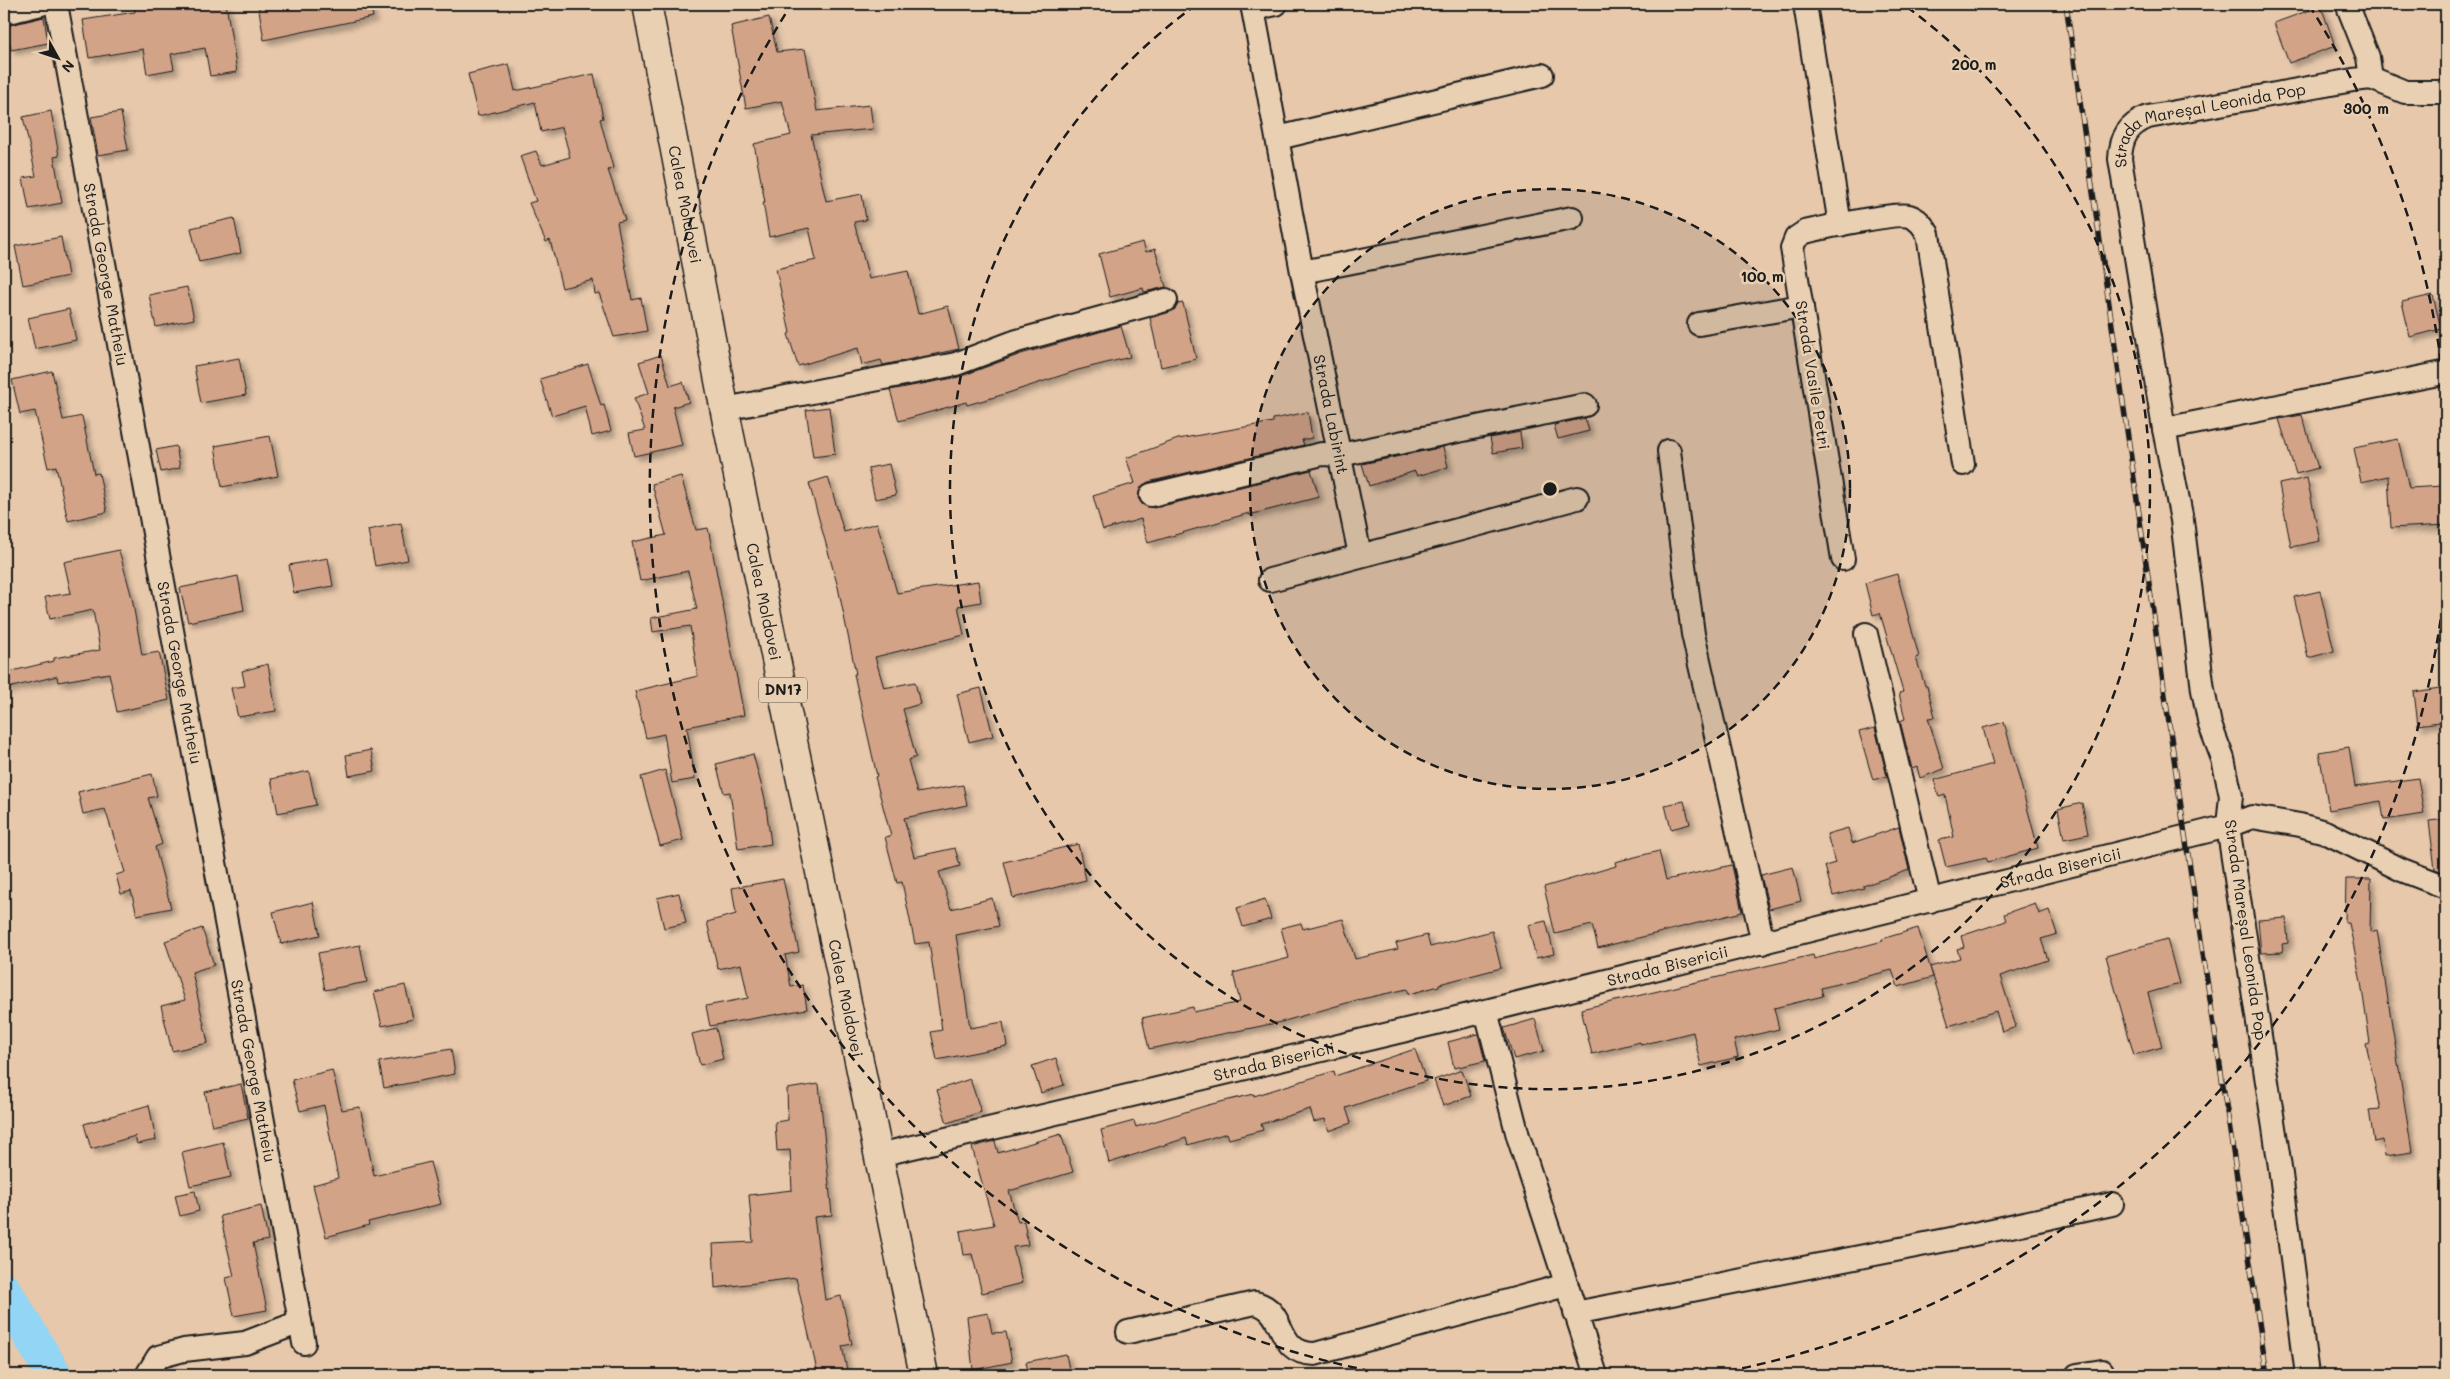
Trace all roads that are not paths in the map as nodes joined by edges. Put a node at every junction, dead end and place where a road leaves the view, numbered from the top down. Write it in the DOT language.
graph roads {
  1 [pos="41,4"];
  2 [pos="56,4"];
  3 [pos="647,4"];
  4 [pos="1276,4"];
  5 [pos="1805,4"];
  6 [pos="2347,4"];
  7 [pos="1253,6"];
  8 [pos="4,13"];
  9 [pos="1542,75"];
  10 [pos="2371,78"];
  11 [pos="2446,92"];
  12 [pos="1278,138"];
  13 [pos="1572,218"];
  14 [pos="1840,225"];
  15 [pos="1302,272"];
  16 [pos="1166,300"];
  17 [pos="1802,306"];
  18 [pos="1699,324"];
  19 [pos="2443,374"];
  20 [pos="1585,405"];
  21 [pos="724,409"];
  22 [pos="2164,429"];
  23 [pos="1669,451"];
  24 [pos="1340,455"];
  25 [pos="1963,464"];
  26 [pos="1152,495"];
  27 [pos="1577,498"];
  28 [pos="1360,555"];
  29 [pos="1843,559"];
  30 [pos="1270,580"];
  31 [pos="1866,634"];
  32 [pos="2228,826"];
  33 [pos="2446,888"];
  34 [pos="1930,901"];
  35 [pos="1762,943"];
  36 [pos="1486,1012"];
  37 [pos="879,1155"];
  38 [pos="2112,1204"];
  39 [pos="1566,1285"];
  40 [pos="1575,1313"];
  41 [pos="1128,1332"];
  42 [pos="2102,1371"];
  43 [pos="148,1375"];
  44 [pos="924,1375"];
  45 [pos="1596,1375"];
  46 [pos="2077,1375"];
  47 [pos="2307,1375"];
  1 -- 8 [label="street"];
  2 -- 43 [label="street, Strada George Matheiu"];
  3 -- 21 [label="highway, Calea Moldovei / DN17"];
  4 -- 7 [label="street, Strada Labirint"];
  5 -- 14 [label="street"];
  6 -- 10 [label="street"];
  7 -- 12 [label="street, Strada Labirint"];
  9 -- 12 [label="street"];
  10 -- 11 [label="street"];
  10 -- 22 [label="street, Strada Mareșal Leonida Pop"];
  12 -- 15 [label="street, Strada Labirint"];
  13 -- 15 [label="street"];
  14 -- 17 [label="street, Strada Vasile Petri"];
  14 -- 25 [label="street, Strada Vasile Petri"];
  15 -- 24 [label="street, Strada Labirint"];
  16 -- 21 [label="street"];
  17 -- 18 [label="street"];
  17 -- 29 [label="street, Strada Vasile Petri"];
  19 -- 22 [label="street"];
  20 -- 24 [label="street"];
  21 -- 37 [label="highway, Calea Moldovei / DN17"];
  22 -- 32 [label="street, Strada Mareșal Leonida Pop"];
  23 -- 35 [label="street"];
  24 -- 26 [label="street"];
  24 -- 28 [label="street, Strada Labirint"];
  27 -- 28 [label="street"];
  28 -- 30 [label="street"];
  31 -- 34 [label="street"];
  32 -- 33 [label="street, Strada Bisericii"];
  32 -- 34 [label="street, Strada Bisericii"];
  32 -- 47 [label="street, Strada Mareșal Leonida Pop"];
  34 -- 35 [label="street, Strada Bisericii"];
  35 -- 36 [label="street, Strada Bisericii"];
  36 -- 37 [label="street, Strada Bisericii"];
  36 -- 39 [label="street"];
  37 -- 44 [label="highway, Calea Moldovei / DN17"];
  38 -- 40 [label="street"];
  39 -- 40 [label="street"];
  39 -- 41 [label="street"];
  40 -- 45 [label="street"];
  42 -- 46 [label="street"];
}
